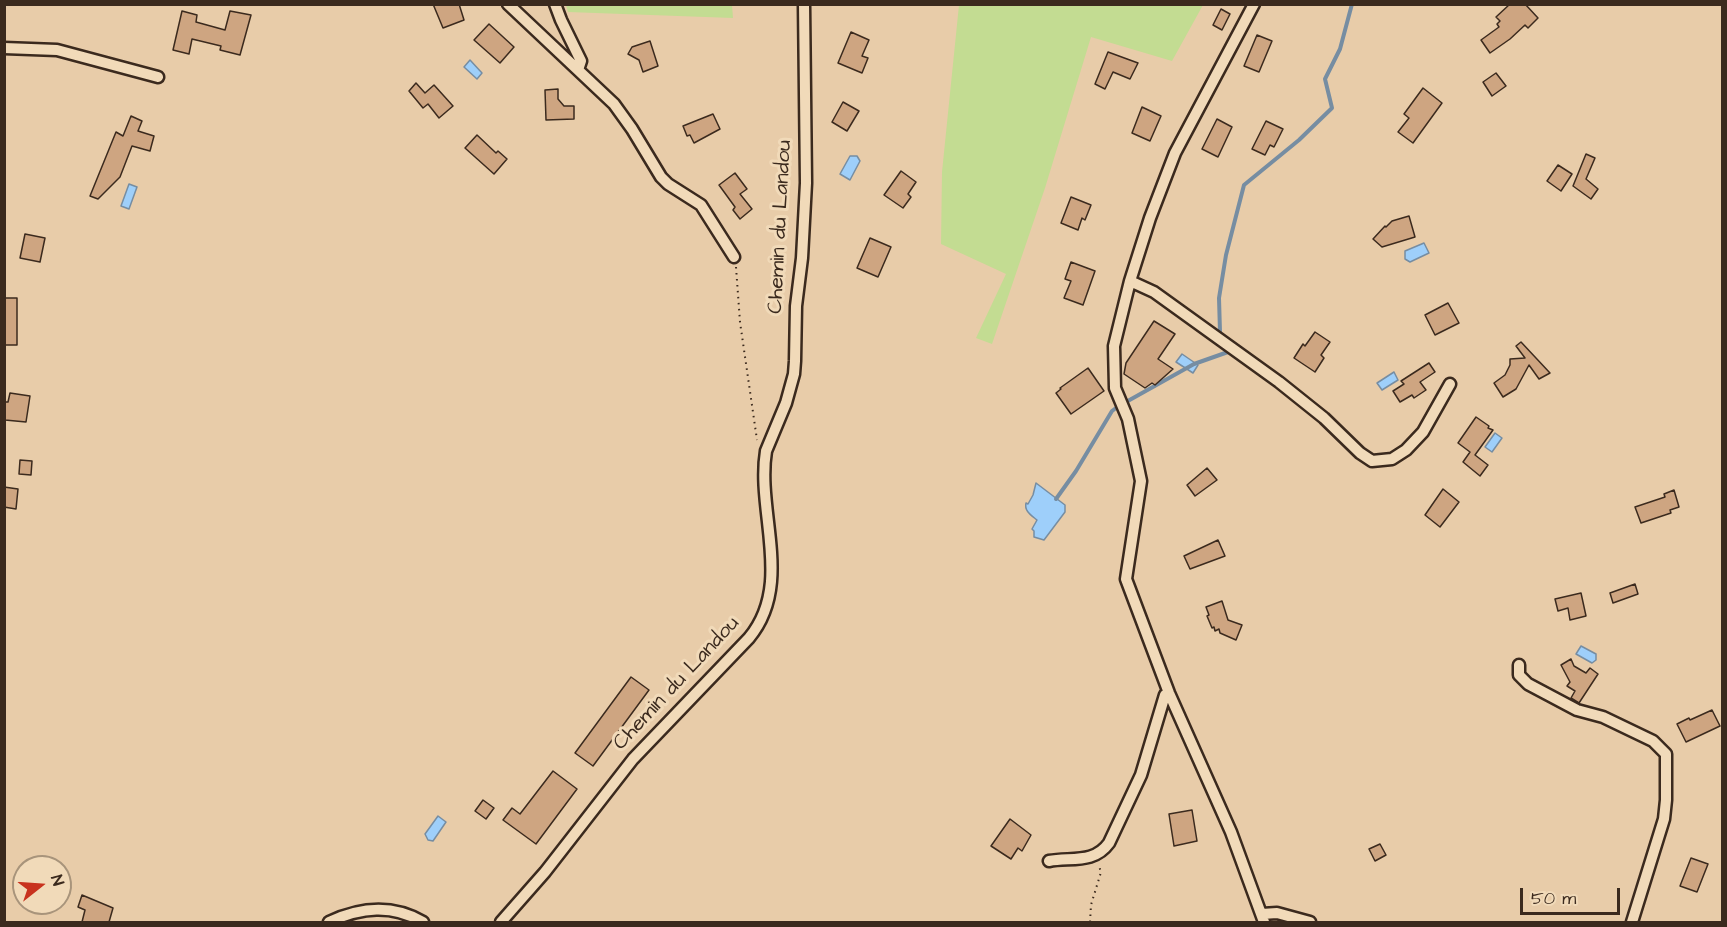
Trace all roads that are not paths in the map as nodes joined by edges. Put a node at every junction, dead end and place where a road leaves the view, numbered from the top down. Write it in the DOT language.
graph roads {
  1 [pos="508,4"];
  2 [pos="555,4"];
  3 [pos="804,4"];
  4 [pos="1254,4"];
  5 [pos="4,48"];
  6 [pos="578,69"];
  7 [pos="158,78"];
  8 [pos="734,257"];
  9 [pos="1130,281"];
  10 [pos="1450,384"];
  11 [pos="1519,665"];
  12 [pos="1169,693"];
  13 [pos="1049,861"];
  14 [pos="1263,918"];
  15 [pos="329,922"];
  16 [pos="423,922"];
  17 [pos="501,922"];
  18 [pos="1310,922"];
  19 [pos="1632,922"];
  1 -- 6 [label="street"];
  2 -- 6 [label="street"];
  3 -- 17 [label="street, Chemin du Landou"];
  4 -- 9 [label="street"];
  5 -- 7 [label="street"];
  6 -- 8 [label="street"];
  9 -- 10 [label="street"];
  9 -- 12 [label="street"];
  11 -- 19 [label="street"];
  12 -- 13 [label="street"];
  12 -- 14 [label="street"];
  14 -- 18 [label="street"];
  15 -- 16 [label="street"];
}
